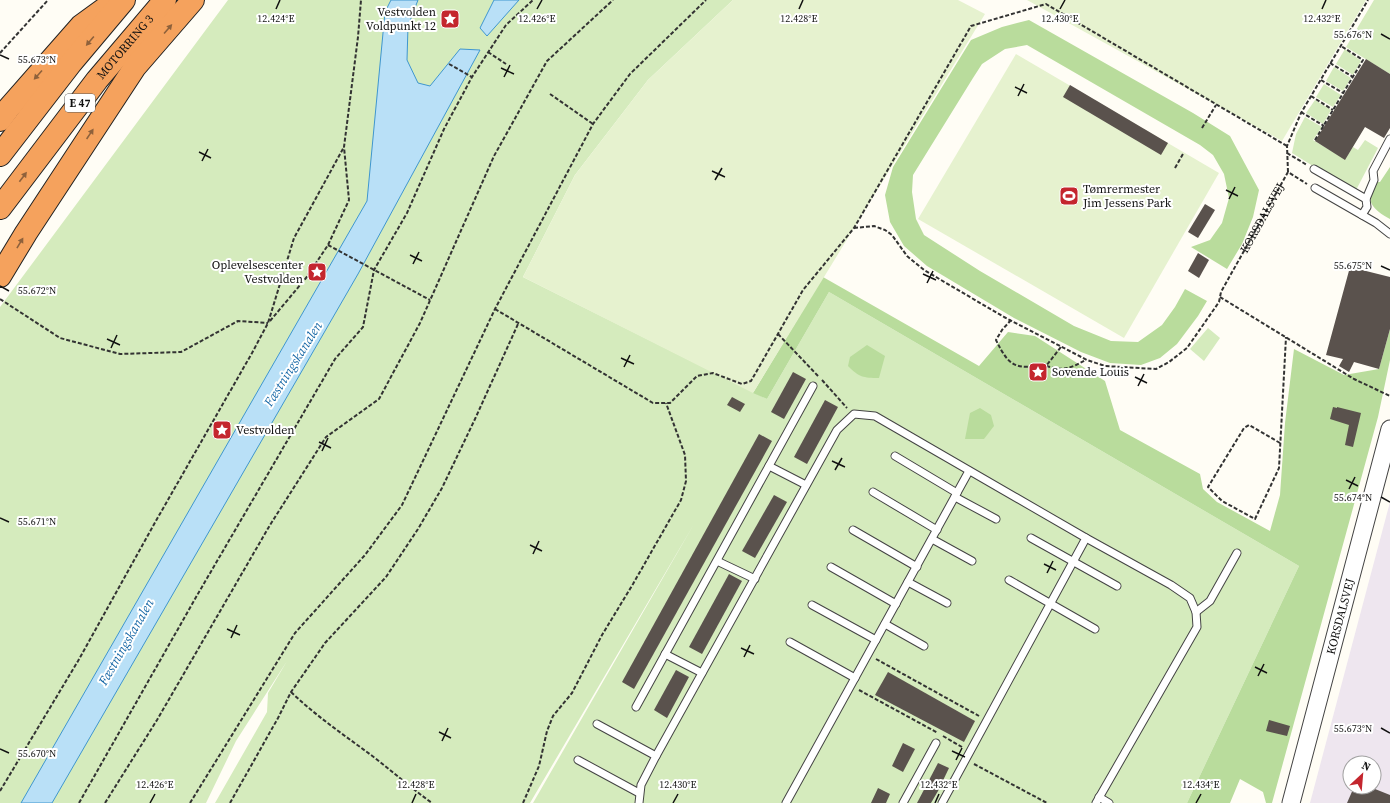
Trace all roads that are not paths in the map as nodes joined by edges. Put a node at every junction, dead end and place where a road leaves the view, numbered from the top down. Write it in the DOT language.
graph roads {
  1 [pos="116,0"];
  2 [pos="124,0"];
  3 [pos="165,0"];
  4 [pos="193,0"];
  5 [pos="0,120"];
  6 [pos="1390,139"];
  7 [pos="0,155"];
  8 [pos="1314,169"];
  9 [pos="1315,188"];
  10 [pos="1366,199"];
  11 [pos="0,208"];
  12 [pos="1362,215"];
  13 [pos="1389,233"];
  14 [pos="0,276"];
  15 [pos="813,386"];
  16 [pos="1389,437"];
  17 [pos="895,456"];
  18 [pos="770,466"];
  19 [pos="969,471"];
  20 [pos="806,485"];
  21 [pos="873,492"];
  22 [pos="956,495"];
  23 [pos="996,519"];
  24 [pos="853,530"];
  25 [pos="937,530"];
  26 [pos="1031,538"];
  27 [pos="1086,538"];
  28 [pos="932,539"];
  29 [pos="1237,553"];
  30 [pos="717,560"];
  31 [pos="972,561"];
  32 [pos="1074,561"];
  33 [pos="832,567"];
  34 [pos="916,567"];
  35 [pos="754,579"];
  36 [pos="1009,580"];
  37 [pos="908,582"];
  38 [pos="1117,586"];
  39 [pos="947,603"];
  40 [pos="896,604"];
  41 [pos="1051,604"];
  42 [pos="812,605"];
  43 [pos="1196,612"];
  44 [pos="885,624"];
  45 [pos="1095,629"];
  46 [pos="876,640"];
  47 [pos="790,642"];
  48 [pos="924,646"];
  49 [pos="665,654"];
  50 [pos="702,673"];
  51 [pos="855,678"];
  52 [pos="636,707"];
  53 [pos="597,724"];
  54 [pos="936,743"];
  55 [pos="656,756"];
  56 [pos="578,760"];
  57 [pos="639,793"];
  58 [pos="1097,800"];
  59 [pos="639,803"];
  60 [pos="786,803"];
  61 [pos="903,803"];
  62 [pos="942,803"];
  63 [pos="1110,803"];
  64 [pos="1291,803"];
  1 -- 5 [label="highway, one-way"];
  2 -- 7 [label="highway, E 47, one-way"];
  11 -- 3 [label="highway, MOTORRING 3 / E 47, one-way"];
  14 -- 4 [label="highway, one-way"];
  6 -- 10 [label="lane"];
  8 -- 10 [label="lane"];
  9 -- 12 [label="lane"];
  10 -- 12 [label="lane"];
  12 -- 13 [label="lane"];
  15 -- 18 [label="lane"];
  16 -- 64 [label="street, KORSDALSVEJ"];
  17 -- 22 [label="lane"];
  18 -- 20 [label="lane"];
  18 -- 30 [label="lane"];
  19 -- 20 [label="lane"];
  19 -- 22 [label="lane"];
  19 -- 27 [label="lane"];
  20 -- 35 [label="lane"];
  21 -- 25 [label="lane"];
  22 -- 23 [label="lane"];
  22 -- 25 [label="lane"];
  24 -- 34 [label="lane"];
  25 -- 28 [label="lane"];
  26 -- 32 [label="lane"];
  27 -- 32 [label="lane"];
  27 -- 43 [label="lane"];
  28 -- 31 [label="lane"];
  28 -- 34 [label="lane"];
  29 -- 43 [label="lane"];
  30 -- 35 [label="lane"];
  30 -- 49 [label="lane"];
  32 -- 38 [label="lane"];
  32 -- 41 [label="lane"];
  33 -- 40 [label="lane"];
  34 -- 37 [label="lane"];
  35 -- 50 [label="lane"];
  36 -- 41 [label="lane"];
  37 -- 39 [label="lane"];
  37 -- 40 [label="lane"];
  40 -- 44 [label="lane"];
  41 -- 45 [label="lane"];
  41 -- 62 [label="lane"];
  42 -- 46 [label="lane"];
  43 -- 58 [label="lane"];
  44 -- 46 [label="lane"];
  44 -- 48 [label="lane"];
  46 -- 51 [label="lane"];
  47 -- 51 [label="lane"];
  49 -- 50 [label="lane"];
  49 -- 52 [label="lane"];
  50 -- 55 [label="lane"];
  51 -- 60 [label="lane"];
  53 -- 55 [label="lane"];
  54 -- 61 [label="lane"];
  55 -- 57 [label="lane"];
  56 -- 57 [label="lane"];
  57 -- 59 [label="lane"];
  58 -- 63 [label="lane"];
}
